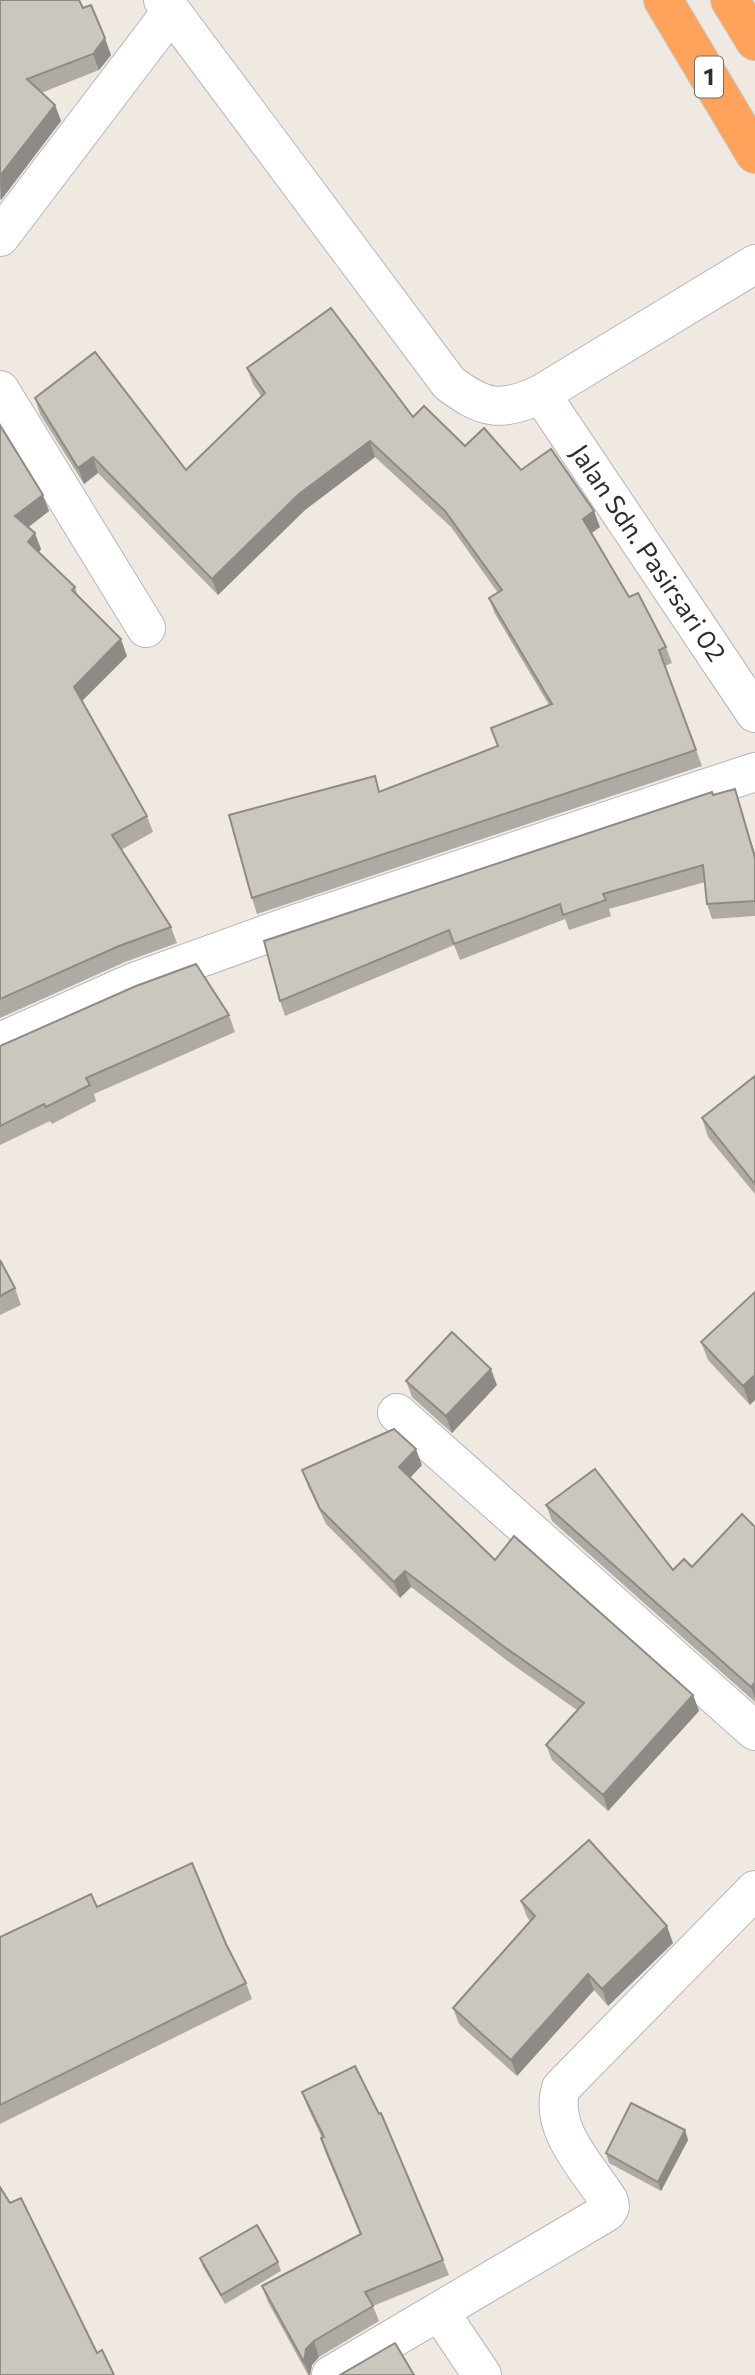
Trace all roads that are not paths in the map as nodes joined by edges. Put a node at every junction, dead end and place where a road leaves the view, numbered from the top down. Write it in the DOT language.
graph roads {
  1 [pos="663,0"];
  2 [pos="730,0"];
  3 [pos="167,6"];
  4 [pos="755,41"];
  5 [pos="755,154"];
  6 [pos="0,237"];
  7 [pos="755,264"];
  8 [pos="555,385"];
  9 [pos="0,390"];
  10 [pos="146,628"];
  11 [pos="755,713"];
  12 [pos="755,772"];
  13 [pos="0,1042"];
  14 [pos="397,1413"];
  15 [pos="755,1731"];
  16 [pos="755,1890"];
  17 [pos="439,2311"];
  18 [pos="331,2375"];
  19 [pos="482,2375"];
  1 -- 5 [label="highway, 1"];
  2 -- 4 [label="highway, 1"];
  3 -- 6 [label="street"];
  3 -- 8 [label="street"];
  7 -- 8 [label="street"];
  8 -- 11 [label="street, Jalan Sdn. Pasirsari 02"];
  9 -- 10 [label="street"];
  12 -- 13 [label="street"];
  14 -- 15 [label="street"];
  16 -- 17 [label="street"];
  17 -- 18 [label="street"];
  17 -- 19 [label="street"];
}
